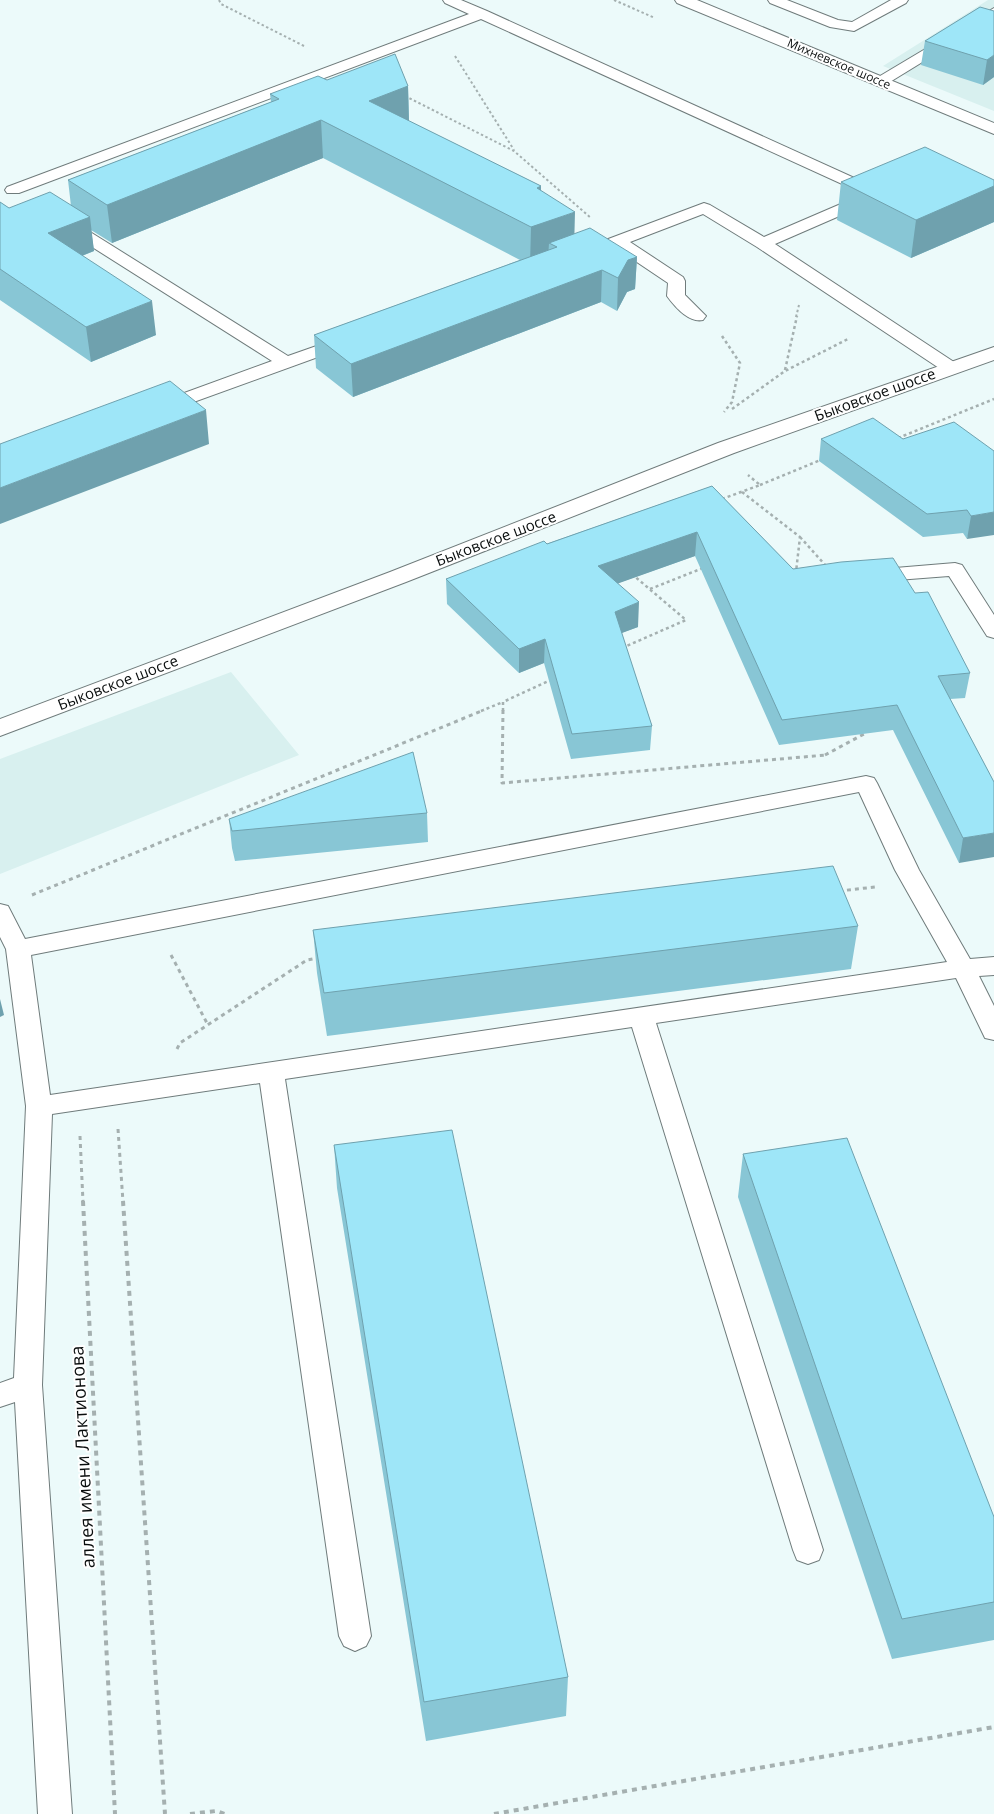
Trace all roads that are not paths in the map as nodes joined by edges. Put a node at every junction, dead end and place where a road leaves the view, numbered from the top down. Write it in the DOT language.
graph roads {
  1 [pos="683,0"];
  2 [pos="775,0"];
  3 [pos="902,0"];
  4 [pos="456,3"];
  5 [pos="480,7"];
  6 [pos="994,12"];
  7 [pos="880,82"];
  8 [pos="994,129"];
  9 [pos="7,186"];
  10 [pos="30,201"];
  11 [pos="54,216"];
  12 [pos="619,242"];
  13 [pos="763,243"];
  14 [pos="572,258"];
  15 [pos="697,316"];
  16 [pos="360,335"];
  17 [pos="994,353"];
  18 [pos="286,362"];
  19 [pos="950,368"];
  20 [pos="148,412"];
  21 [pos="838,578"];
  22 [pos="994,632"];
  23 [pos="0,728"];
  24 [pos="0,912"];
  25 [pos="18,949"];
  26 [pos="994,966"];
  27 [pos="963,968"];
  28 [pos="641,1016"];
  29 [pos="994,1031"];
  30 [pos="271,1071"];
  31 [pos="39,1106"];
  32 [pos="28,1385"];
  33 [pos="0,1395"];
  34 [pos="808,1550"];
  35 [pos="354,1636"];
  36 [pos="54,1814"];
  1 -- 7 [label="main road, Михневское шоссе"];
  2 -- 3 [label="lane"];
  4 -- 5 [label="lane"];
  5 -- 9 [label="lane"];
  5 -- 13 [label="lane"];
  6 -- 7 [label="lane"];
  7 -- 8 [label="main road, Михневское шоссе"];
  9 -- 10 [label="lane"];
  11 -- 18 [label="lane"];
  12 -- 13 [label="lane"];
  12 -- 14 [label="lane"];
  12 -- 15 [label="lane"];
  13 -- 19 [label="lane"];
  16 -- 18 [label="lane"];
  17 -- 19 [label="main road, Быковское шоссе"];
  18 -- 20 [label="lane"];
  19 -- 23 [label="main road, Быковское шоссе"];
  21 -- 22 [label="lane"];
  24 -- 25 [label="lane"];
  25 -- 27 [label="lane"];
  25 -- 31 [label="lane"];
  26 -- 27 [label="lane"];
  27 -- 28 [label="lane"];
  27 -- 29 [label="lane"];
  28 -- 30 [label="lane"];
  28 -- 34 [label="lane"];
  30 -- 31 [label="lane"];
  30 -- 35 [label="lane"];
  31 -- 32 [label="lane"];
  32 -- 33 [label="lane"];
  32 -- 36 [label="lane"];
}
